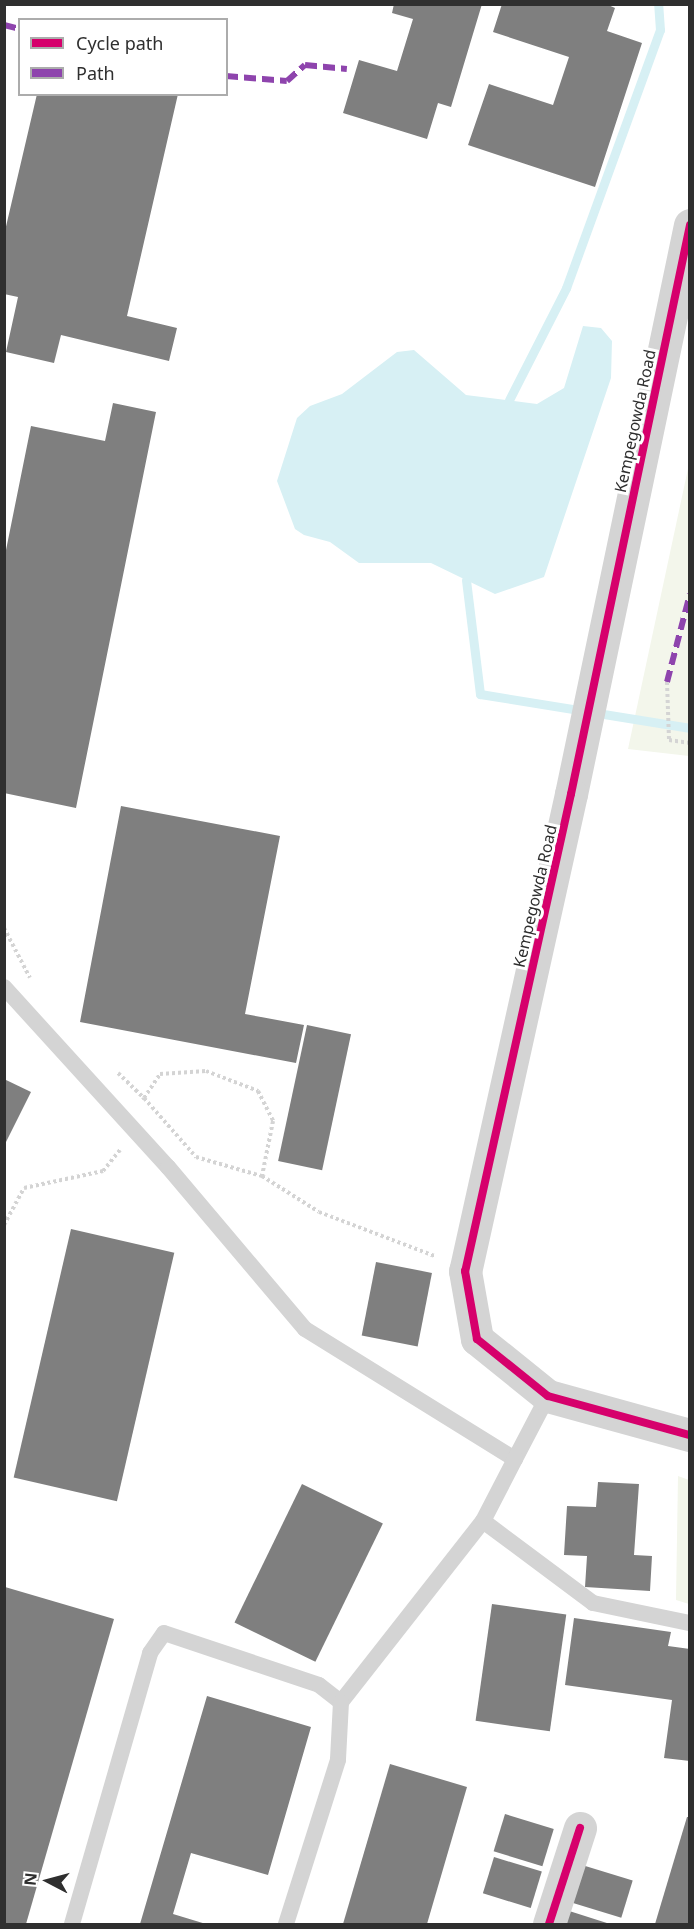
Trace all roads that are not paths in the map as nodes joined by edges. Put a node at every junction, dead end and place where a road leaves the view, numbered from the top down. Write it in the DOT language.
graph roads {
  1 [pos="690,225"];
  2 [pos="4,987"];
  3 [pos="548,1396"];
  4 [pos="690,1435"];
  5 [pos="515,1459"];
  6 [pos="483,1521"];
  7 [pos="690,1623"];
  8 [pos="342,1702"];
  9 [pos="580,1828"];
  10 [pos="72,1924"];
  11 [pos="286,1924"];
  12 [pos="549,1924"];
  1 -- 3 [label="street, Kempegowda Road"];
  2 -- 5 [label="lane"];
  3 -- 4 [label="street, Kempegowda Road"];
  3 -- 5 [label="lane"];
  5 -- 6 [label="lane"];
  6 -- 7 [label="lane"];
  6 -- 8 [label="lane"];
  8 -- 10 [label="lane"];
  8 -- 11 [label="lane"];
  9 -- 12 [label="street"];
}
